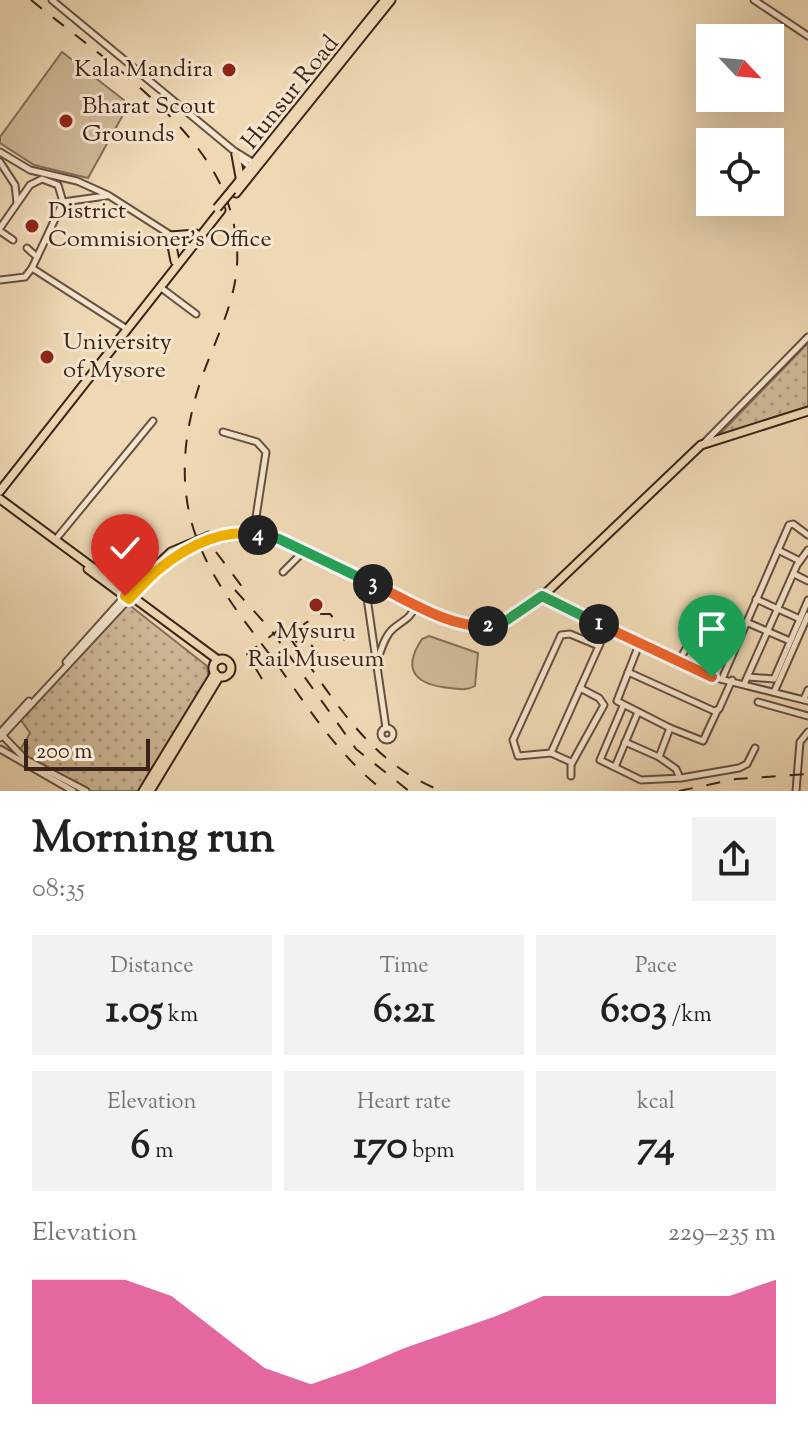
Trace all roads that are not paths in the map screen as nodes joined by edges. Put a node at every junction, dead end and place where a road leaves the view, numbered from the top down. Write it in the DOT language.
graph roads {
  1 [pos="52,0"];
  2 [pos="385,0"];
  3 [pos="391,0"];
  4 [pos="754,0"];
  5 [pos="805,30"];
  6 [pos="808,36"];
  7 [pos="0,152"];
  8 [pos="234,152"];
  9 [pos="0,162"];
  10 [pos="254,166"];
  11 [pos="49,177"];
  12 [pos="240,179"];
  13 [pos="234,191"];
  14 [pos="108,195"];
  15 [pos="63,202"];
  16 [pos="17,204"];
  17 [pos="219,209"];
  18 [pos="0,230"];
  19 [pos="196,234"];
  20 [pos="170,236"];
  21 [pos="13,240"];
  22 [pos="188,247"];
  23 [pos="27,248"];
  24 [pos="37,257"];
  25 [pos="175,261"];
  26 [pos="32,268"];
  27 [pos="0,280"];
  28 [pos="160,287"];
  29 [pos="196,314"];
  30 [pos="126,328"];
  31 [pos="808,337"];
  32 [pos="808,411"];
  33 [pos="153,421"];
  34 [pos="223,432"];
  35 [pos="701,445"];
  36 [pos="0,488"];
  37 [pos="0,502"];
  38 [pos="254,530"];
  39 [pos="808,535"];
  40 [pos="56,539"];
  41 [pos="778,550"];
  42 [pos="808,550"];
  43 [pos="304,551"];
  44 [pos="800,561"];
  45 [pos="283,572"];
  46 [pos="794,574"];
  47 [pos="808,581"];
  48 [pos="373,582"];
  49 [pos="129,596"];
  50 [pos="542,596"];
  51 [pos="756,599"];
  52 [pos="808,600"];
  53 [pos="416,605"];
  54 [pos="778,609"];
  55 [pos="808,615"];
  56 [pos="447,617"];
  57 [pos="800,619"];
  58 [pos="746,622"];
  59 [pos="607,628"];
  60 [pos="768,632"];
  61 [pos="790,641"];
  62 [pos="640,642"];
  63 [pos="599,646"];
  64 [pos="718,654"];
  65 [pos="378,659"];
  66 [pos="217,661"];
  67 [pos="679,661"];
  68 [pos="628,672"];
  69 [pos="217,675"];
  70 [pos="722,679"];
  71 [pos="774,679"];
  72 [pos="732,680"];
  73 [pos="746,680"];
  74 [pos="580,688"];
  75 [pos="773,690"];
  76 [pos="808,690"];
  77 [pos="806,700"];
  78 [pos="758,702"];
  79 [pos="623,706"];
  80 [pos="717,711"];
  81 [pos="638,712"];
  82 [pos="808,716"];
  83 [pos="386,728"];
  84 [pos="670,728"];
  85 [pos="808,732"];
  86 [pos="1,733"];
  87 [pos="625,742"];
  88 [pos="755,748"];
  89 [pos="0,749"];
  90 [pos="551,753"];
  91 [pos="659,757"];
  92 [pos="572,763"];
  93 [pos="615,767"];
  94 [pos="571,776"];
  95 [pos="681,778"];
  96 [pos="73,791"];
  97 [pos="86,791"];
  98 [pos="143,791"];
  99 [pos="150,791"];
  100 [pos="796,791"];
  1 -- 8 [label="street"];
  2 -- 10 [label="main road"];
  3 -- 10 [label="main road, Hunsur Road"];
  4 -- 5 [label="street"];
  5 -- 6 [label="street"];
  7 -- 11 [label="street"];
  8 -- 10 [label="street"];
  8 -- 12 [label="main road"];
  9 -- 16 [label="street"];
  10 -- 12 [label="main road"];
  10 -- 13 [label="main road, Hunsur Road"];
  11 -- 14 [label="street"];
  11 -- 15 [label="street"];
  11 -- 16 [label="street"];
  12 -- 13 [label="main road"];
  13 -- 17 [label="main road, Hunsur Road, bridge"];
  14 -- 15 [label="street"];
  14 -- 20 [label="street"];
  15 -- 24 [label="street"];
  16 -- 18 [label="street"];
  17 -- 19 [label="main road, Hunsur Road"];
  17 -- 22 [label="main road"];
  18 -- 21 [label="street"];
  19 -- 20 [label="main road"];
  19 -- 22 [label="main road, Hunsur Road"];
  20 -- 22 [label="street"];
  20 -- 25 [label="main road"];
  22 -- 25 [label="main road, Hunsur Road"];
  22 -- 28 [label="main road"];
  23 -- 24 [label="street"];
  24 -- 26 [label="street"];
  25 -- 30 [label="main road, Hunsur Road"];
  26 -- 27 [label="street"];
  26 -- 30 [label="street"];
  28 -- 29 [label="street"];
  28 -- 30 [label="main road"];
  30 -- 36 [label="main road"];
  31 -- 35 [label="street"];
  32 -- 35 [label="main road"];
  33 -- 40 [label="street"];
  34 -- 38 [label="street"];
  35 -- 50 [label="main road"];
  37 -- 40 [label="main road"];
  37 -- 49 [label="main road"];
  38 -- 48 [label="main road"];
  38 -- 49 [label="main road"];
  39 -- 41 [label="street"];
  40 -- 49 [label="main road"];
  41 -- 44 [label="street"];
  41 -- 51 [label="street"];
  42 -- 44 [label="street"];
  43 -- 45 [label="street"];
  43 -- 48 [label="main road"];
  43 -- 49 [label="main road"];
  44 -- 46 [label="street"];
  46 -- 47 [label="street"];
  46 -- 54 [label="street"];
  48 -- 53 [label="main road"];
  48 -- 56 [label="main road"];
  48 -- 65 [label="street"];
  49 -- 66 [label="main road"];
  49 -- 86 [label="street"];
  50 -- 56 [label="main road"];
  50 -- 59 [label="street"];
  51 -- 54 [label="street"];
  51 -- 58 [label="street"];
  52 -- 57 [label="street"];
  53 -- 56 [label="main road"];
  53 -- 65 [label="street"];
  54 -- 57 [label="street"];
  54 -- 60 [label="street"];
  55 -- 75 [label="street"];
  57 -- 61 [label="street"];
  58 -- 60 [label="street"];
  58 -- 70 [label="street"];
  59 -- 62 [label="street"];
  59 -- 63 [label="street"];
  60 -- 61 [label="street"];
  60 -- 73 [label="street"];
  61 -- 71 [label="street"];
  62 -- 67 [label="street"];
  62 -- 68 [label="street"];
  63 -- 74 [label="street"];
  63 -- 90 [label="street"];
  64 -- 67 [label="street"];
  65 -- 83 [label="street"];
  66 -- 69 [label="main road"];
  66 -- 69 [label="main road"];
  67 -- 70 [label="street"];
  68 -- 79 [label="street"];
  68 -- 80 [label="street"];
  69 -- 98 [label="main road"];
  69 -- 99 [label="main road"];
  70 -- 72 [label="street"];
  71 -- 73 [label="street"];
  71 -- 75 [label="street"];
  72 -- 73 [label="street"];
  72 -- 80 [label="street"];
  73 -- 75 [label="street"];
  74 -- 90 [label="street"];
  74 -- 92 [label="street"];
  75 -- 77 [label="street"];
  76 -- 77 [label="street"];
  78 -- 82 [label="street"];
  79 -- 81 [label="street"];
  79 -- 93 [label="street"];
  80 -- 84 [label="street"];
  81 -- 84 [label="street"];
  81 -- 87 [label="street"];
  84 -- 91 [label="street"];
  85 -- 100 [label="street"];
  86 -- 97 [label="street"];
  87 -- 91 [label="street"];
  87 -- 93 [label="street"];
  88 -- 95 [label="street"];
  89 -- 96 [label="street"];
  90 -- 92 [label="street"];
  91 -- 95 [label="street"];
  92 -- 94 [label="street"];
  93 -- 95 [label="street"];
}
